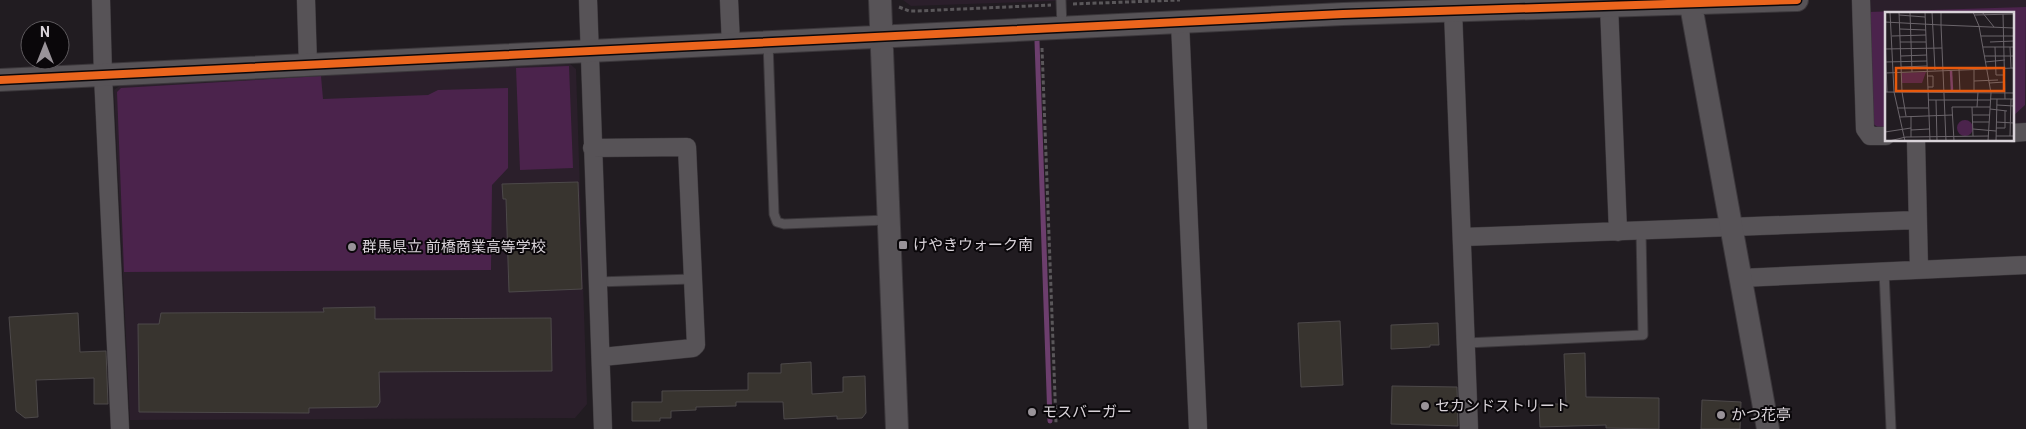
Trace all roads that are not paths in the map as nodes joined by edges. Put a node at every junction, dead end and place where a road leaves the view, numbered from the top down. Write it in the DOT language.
graph roads {
  1 [pos="102,0"];
  2 [pos="306,0"];
  3 [pos="588,0"];
  4 [pos="728,0"];
  5 [pos="1797,0"];
  6 [pos="1861,0"];
  7 [pos="888,1"];
  8 [pos="1691,1"];
  9 [pos="1061,2"];
  10 [pos="1491,4"];
  11 [pos="1609,5"];
  12 [pos="1453,10"];
  13 [pos="1180,22"];
  14 [pos="1062,28"];
  15 [pos="882,37"];
  16 [pos="768,42"];
  17 [pos="731,44"];
  18 [pos="590,51"];
  19 [pos="308,65"];
  20 [pos="103,75"];
  21 [pos="0,80"];
  22 [pos="1885,136"];
  23 [pos="1916,141"];
  24 [pos="592,148"];
  25 [pos="888,220"];
  26 [pos="1917,220"];
  27 [pos="1733,228"];
  28 [pos="1641,231"];
  29 [pos="1618,232"];
  30 [pos="1462,237"];
  31 [pos="2026,265"];
  32 [pos="1919,269"];
  33 [pos="1884,271"];
  34 [pos="1740,278"];
  35 [pos="693,279"];
  36 [pos="596,282"];
  37 [pos="1466,344"];
  38 [pos="602,357"];
  39 [pos="120,429"];
  40 [pos="603,429"];
  41 [pos="897,429"];
  42 [pos="1198,429"];
  43 [pos="1469,429"];
  44 [pos="1768,429"];
  45 [pos="1891,429"];
  1 -- 20 [label="street"];
  2 -- 19 [label="street"];
  3 -- 18 [label="street"];
  4 -- 17 [label="street"];
  5 -- 8 [label="street"];
  6 -- 22 [label="street"];
  7 -- 15 [label="street"];
  8 -- 11 [label="street"];
  8 -- 27 [label="street"];
  9 -- 14 [label="lane"];
  10 -- 11 [label="street"];
  10 -- 12 [label="street"];
  11 -- 29 [label="street"];
  12 -- 13 [label="street"];
  12 -- 30 [label="street"];
  13 -- 14 [label="street"];
  13 -- 42 [label="street"];
  14 -- 15 [label="street"];
  15 -- 16 [label="street"];
  15 -- 25 [label="street"];
  16 -- 17 [label="street"];
  16 -- 25 [label="lane"];
  17 -- 18 [label="street"];
  18 -- 19 [label="street"];
  18 -- 24 [label="street"];
  19 -- 20 [label="street"];
  20 -- 21 [label="street"];
  20 -- 39 [label="street"];
  23 -- 26 [label="street"];
  24 -- 35 [label="street"];
  24 -- 36 [label="street"];
  25 -- 41 [label="street"];
  26 -- 27 [label="street"];
  26 -- 32 [label="street"];
  27 -- 28 [label="street"];
  27 -- 34 [label="street"];
  28 -- 29 [label="street"];
  28 -- 37 [label="lane"];
  29 -- 30 [label="street"];
  30 -- 37 [label="street"];
  31 -- 32 [label="street"];
  32 -- 33 [label="street"];
  33 -- 34 [label="street"];
  33 -- 45 [label="lane"];
  34 -- 44 [label="street"];
  35 -- 36 [label="lane"];
  35 -- 38 [label="street"];
  36 -- 38 [label="street"];
  37 -- 43 [label="street"];
  38 -- 40 [label="street"];
}
